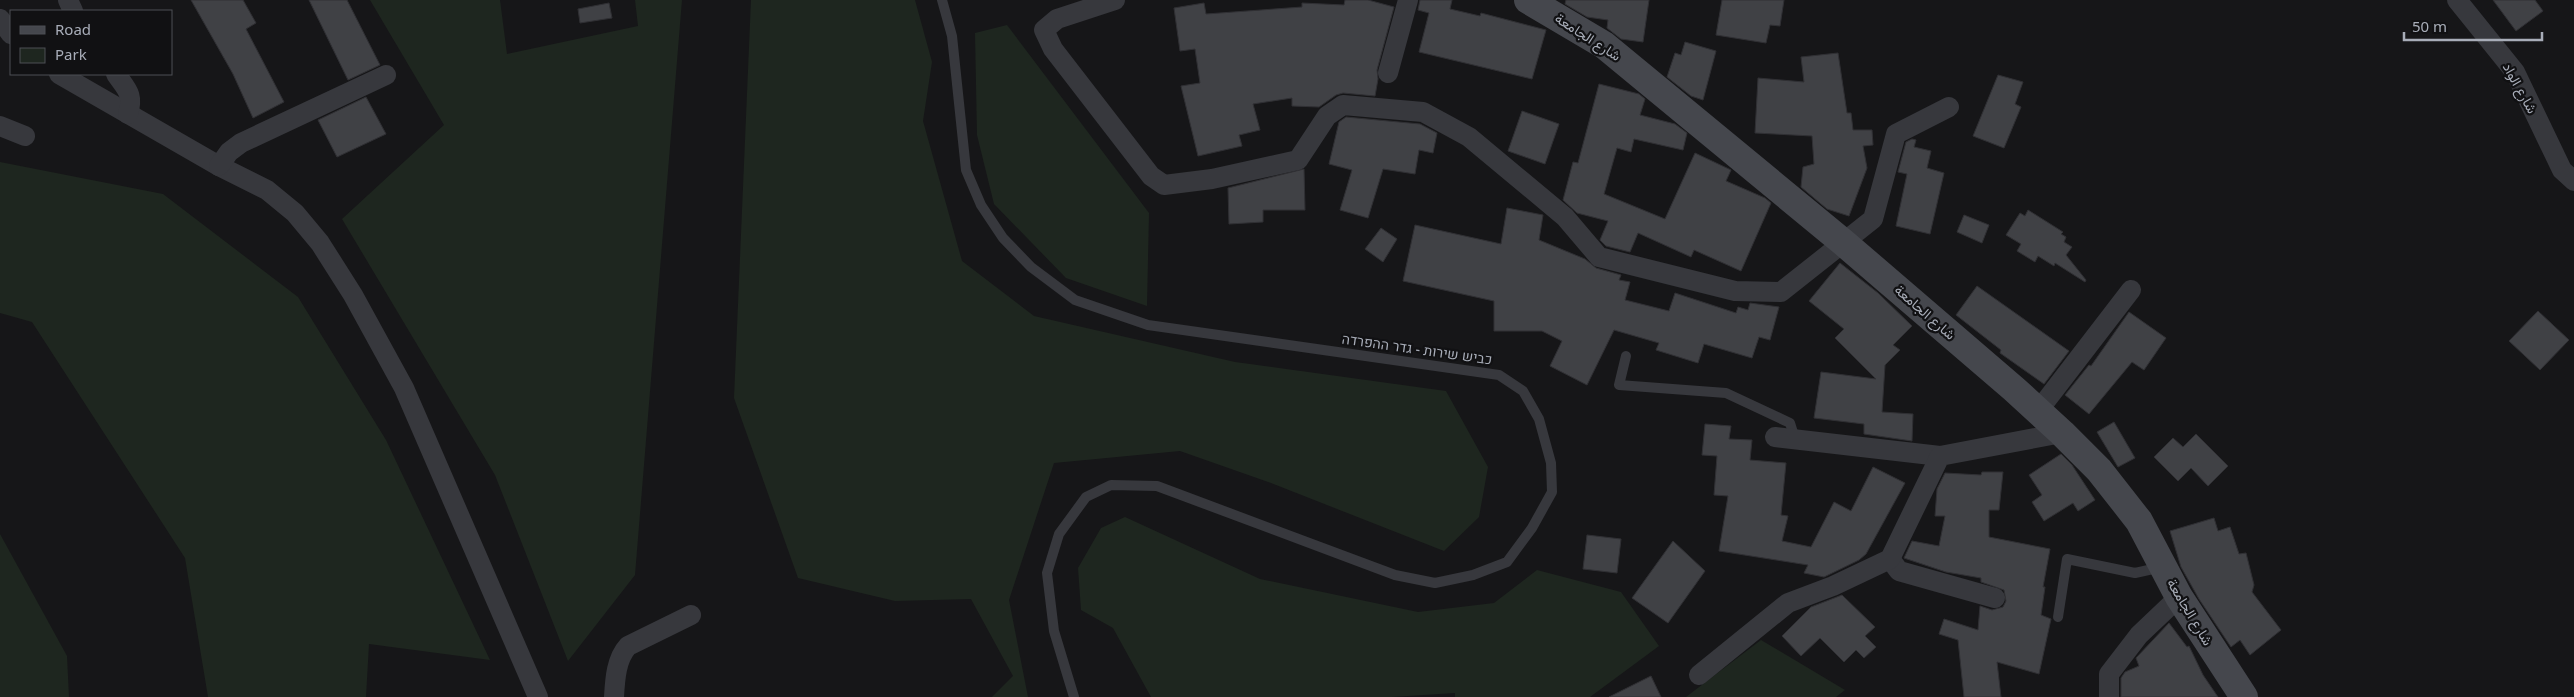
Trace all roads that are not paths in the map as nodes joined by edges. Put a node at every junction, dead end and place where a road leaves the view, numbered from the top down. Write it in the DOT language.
graph roads {
  1 [pos="942,0"];
  2 [pos="1114,0"];
  3 [pos="1408,0"];
  4 [pos="1528,0"];
  5 [pos="2457,0"];
  6 [pos="0,18"];
  7 [pos="10,33"];
  8 [pos="1388,73"];
  9 [pos="61,75"];
  10 [pos="117,75"];
  11 [pos="386,75"];
  12 [pos="1949,107"];
  13 [pos="128,114"];
  14 [pos="0,126"];
  15 [pos="25,136"];
  16 [pos="219,166"];
  17 [pos="2574,181"];
  18 [pos="1844,243"];
  19 [pos="2131,290"];
  20 [pos="1626,356"];
  21 [pos="2038,411"];
  22 [pos="2062,433"];
  23 [pos="1785,438"];
  24 [pos="1940,456"];
  25 [pos="1890,558"];
  26 [pos="2163,567"];
  27 [pos="2179,596"];
  28 [pos="1996,598"];
  29 [pos="691,615"];
  30 [pos="2058,617"];
  31 [pos="1699,675"];
  32 [pos="538,697"];
  33 [pos="614,697"];
  34 [pos="1074,697"];
  35 [pos="2109,697"];
  36 [pos="2244,697"];
  1 -- 34 [label="lane, כביש שירות - גדר ההפרדה"];
  2 -- 18 [label="street"];
  3 -- 8 [label="street"];
  4 -- 18 [label="main road, شارع الجامعة"];
  5 -- 17 [label="street, شارع الواد"];
  6 -- 7 [label="street"];
  9 -- 13 [label="street"];
  10 -- 13 [label="street"];
  11 -- 16 [label="street"];
  12 -- 18 [label="street"];
  13 -- 16 [label="street"];
  14 -- 15 [label="street"];
  16 -- 32 [label="street"];
  18 -- 21 [label="main road, شارع الجامعة"];
  19 -- 21 [label="street"];
  20 -- 23 [label="lane"];
  21 -- 22 [label="main road, شارع الجامعة"];
  22 -- 24 [label="street"];
  22 -- 26 [label="main road, شارع الجامعة"];
  23 -- 24 [label="street"];
  24 -- 25 [label="street"];
  25 -- 28 [label="street"];
  25 -- 31 [label="street"];
  26 -- 27 [label="main road, شارع الجامعة"];
  26 -- 30 [label="lane"];
  27 -- 35 [label="street"];
  27 -- 36 [label="main road, شارع الجامعة"];
  29 -- 33 [label="street"];
}
